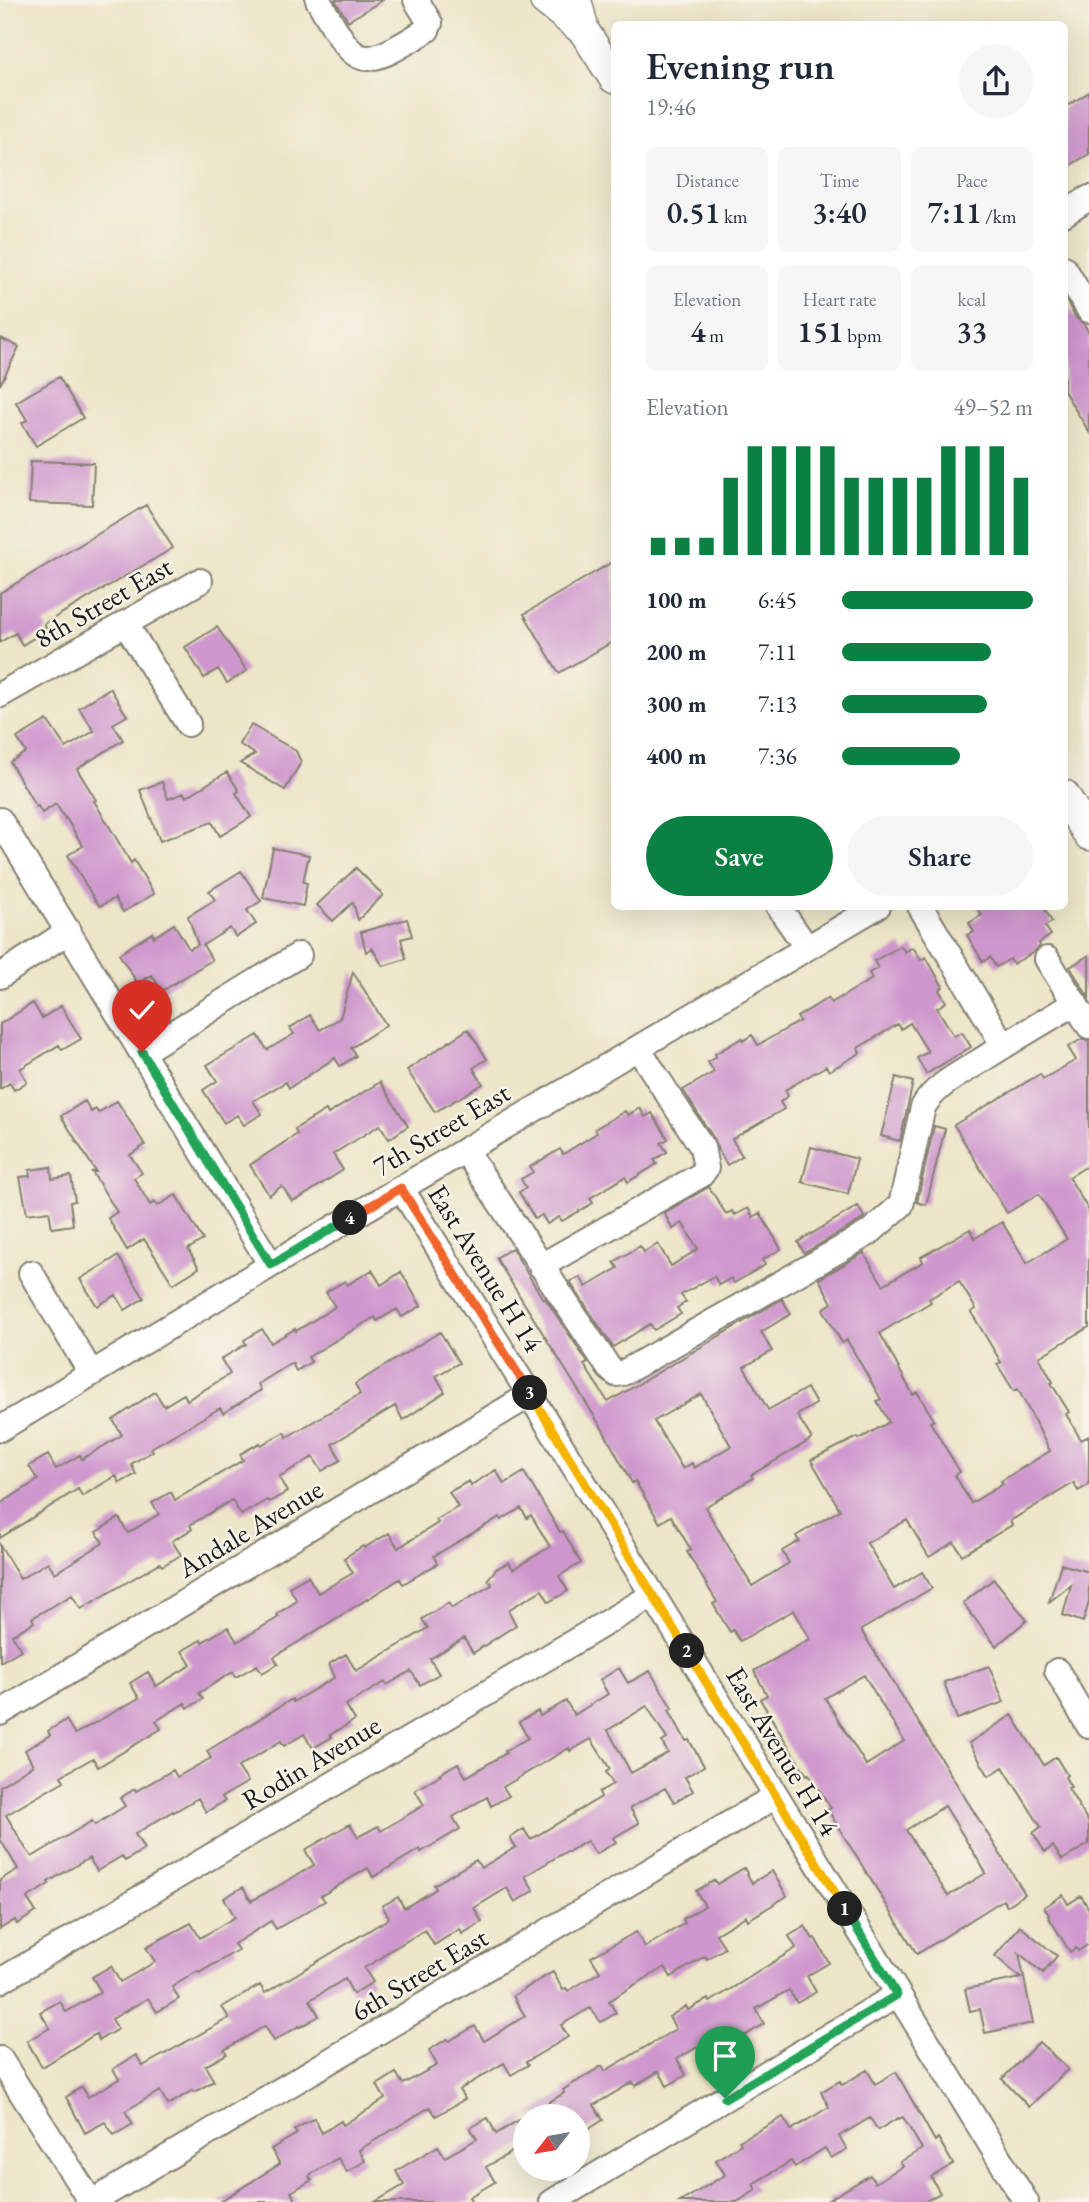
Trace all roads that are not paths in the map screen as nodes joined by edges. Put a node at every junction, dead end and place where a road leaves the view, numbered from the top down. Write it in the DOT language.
graph roads {
  1 [pos="318,0"];
  2 [pos="416,0"];
  3 [pos="545,0"];
  4 [pos="576,0"];
  5 [pos="584,31"];
  6 [pos="611,73"];
  7 [pos="1089,198"];
  8 [pos="1068,211"];
  9 [pos="1068,275"];
  10 [pos="1089,310"];
  11 [pos="200,581"];
  12 [pos="125,624"];
  13 [pos="0,695"];
  14 [pos="188,724"];
  15 [pos="1068,802"];
  16 [pos="0,820"];
  17 [pos="1089,835"];
  18 [pos="781,910"];
  19 [pos="871,910"];
  20 [pos="922,910"];
  21 [pos="69,931"];
  22 [pos="807,948"];
  23 [pos="299,955"];
  24 [pos="1046,960"];
  25 [pos="0,976"];
  26 [pos="1075,1003"];
  27 [pos="1089,1026"];
  28 [pos="1004,1046"];
  29 [pos="638,1048"];
  30 [pos="142,1052"];
  31 [pos="465,1150"];
  32 [pos="401,1188"];
  33 [pos="271,1265"];
  34 [pos="541,1266"];
  35 [pos="31,1273"];
  36 [pos="91,1373"];
  37 [pos="530,1395"];
  38 [pos="0,1429"];
  39 [pos="653,1595"];
  40 [pos="1057,1671"];
  41 [pos="0,1713"];
  42 [pos="1089,1727"];
  43 [pos="776,1796"];
  44 [pos="0,1982"];
  45 [pos="897,1995"];
  46 [pos="0,2059"];
  47 [pos="1021,2200"];
  48 [pos="92,2202"];
  49 [pos="552,2202"];
  1 -- 2 [label="street"];
  3 -- 5 [label="main road"];
  4 -- 5 [label="main road"];
  5 -- 6 [label="main road"];
  7 -- 8 [label="street"];
  9 -- 10 [label="street"];
  11 -- 12 [label="street, 8th Street East"];
  12 -- 13 [label="street, 8th Street East"];
  12 -- 14 [label="street"];
  15 -- 17 [label="main road"];
  16 -- 21 [label="street"];
  18 -- 22 [label="street"];
  19 -- 22 [label="street, 7th Street East"];
  20 -- 28 [label="street"];
  21 -- 25 [label="street"];
  21 -- 30 [label="street"];
  22 -- 29 [label="street, 7th Street East"];
  23 -- 30 [label="street"];
  24 -- 26 [label="street"];
  26 -- 27 [label="street"];
  26 -- 28 [label="street"];
  28 -- 34 [label="street"];
  29 -- 31 [label="street, 7th Street East"];
  29 -- 34 [label="street"];
  30 -- 33 [label="street"];
  31 -- 32 [label="street, 7th Street East"];
  31 -- 34 [label="street"];
  32 -- 33 [label="street, 7th Street East"];
  32 -- 37 [label="street, East Avenue H 14"];
  33 -- 36 [label="street, 7th Street East"];
  35 -- 36 [label="street"];
  36 -- 38 [label="street, 7th Street East"];
  37 -- 39 [label="street, East Avenue H 14"];
  37 -- 41 [label="street, Andale Avenue"];
  39 -- 43 [label="street, East Avenue H 14"];
  39 -- 44 [label="street, Rodin Avenue"];
  40 -- 42 [label="street"];
  43 -- 45 [label="street, East Avenue H 14"];
  43 -- 48 [label="street, 6th Street East"];
  45 -- 47 [label="street, East Avenue H 14"];
  45 -- 49 [label="street"];
  46 -- 48 [label="street"];
}
